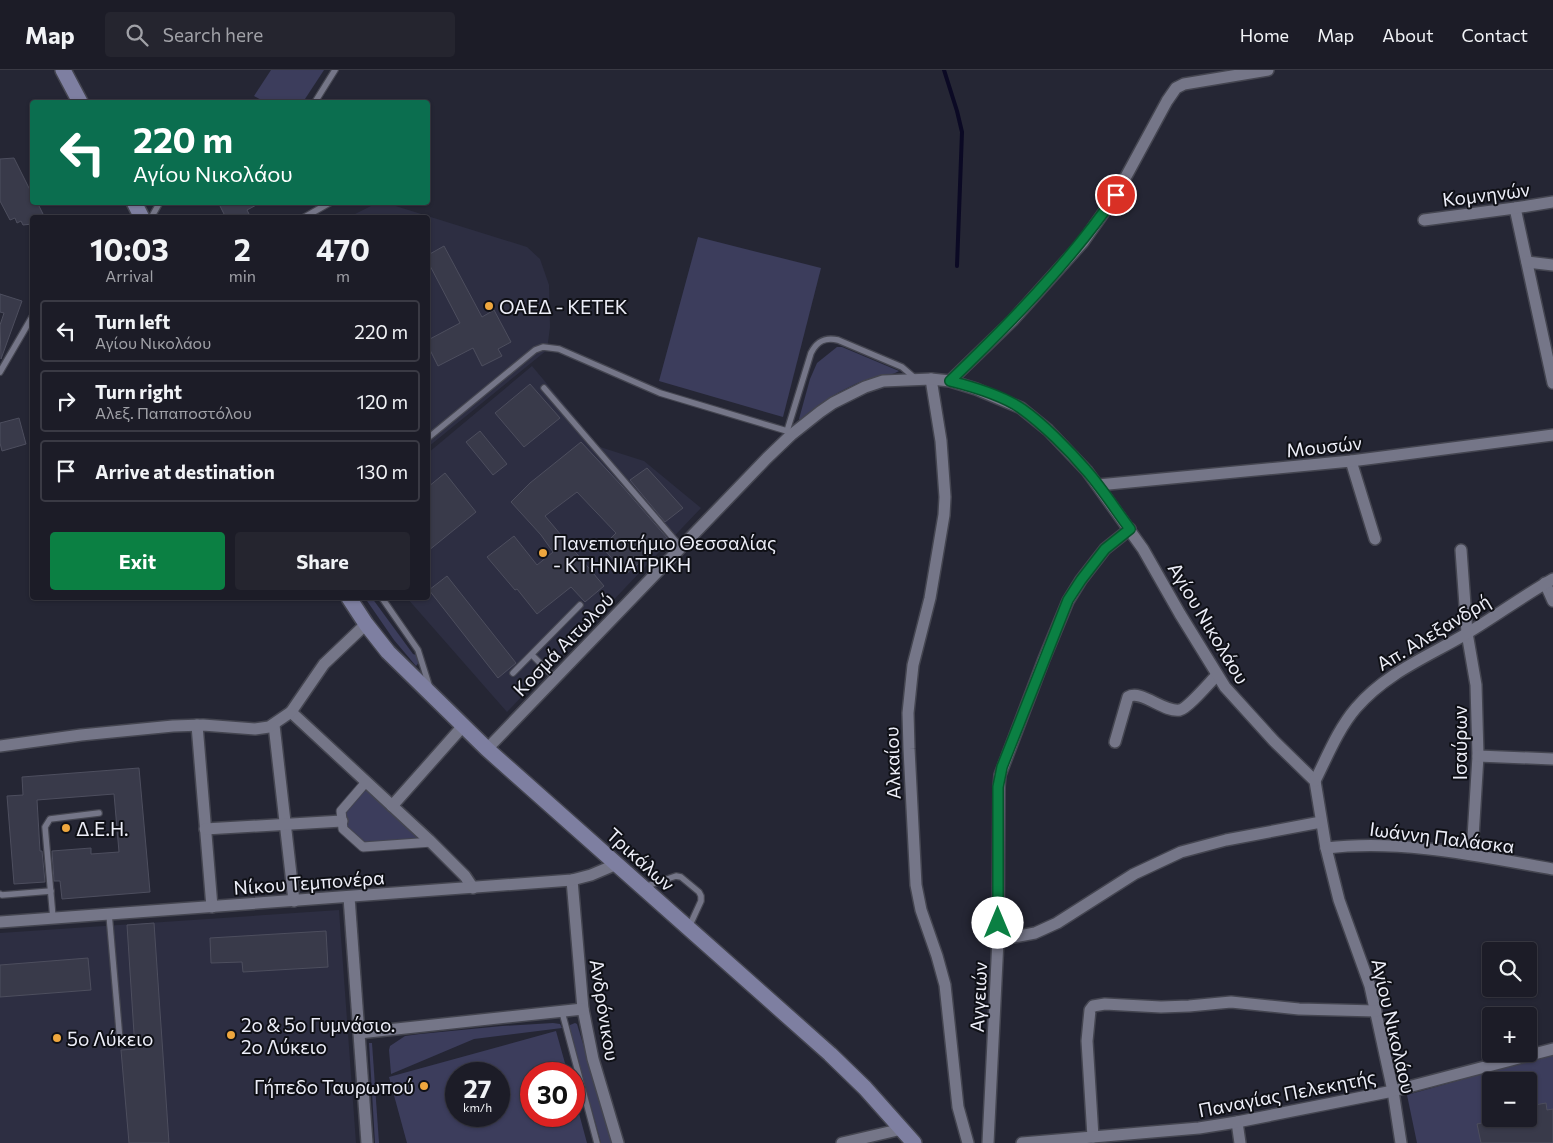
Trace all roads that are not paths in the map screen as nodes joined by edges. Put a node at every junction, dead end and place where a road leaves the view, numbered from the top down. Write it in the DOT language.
graph roads {
  1 [pos="63,70"];
  2 [pos="336,70"];
  3 [pos="1268,70"];
  4 [pos="79,100"];
  5 [pos="316,100"];
  6 [pos="1553,202"];
  7 [pos="326,205"];
  8 [pos="1516,208"];
  9 [pos="308,215"];
  10 [pos="1424,220"];
  11 [pos="1527,262"];
  12 [pos="1553,265"];
  13 [pos="30,320"];
  14 [pos="0,372"];
  15 [pos="916,378"];
  16 [pos="931,379"];
  17 [pos="950,381"];
  18 [pos="1553,383"];
  19 [pos="544,388"];
  20 [pos="789,433"];
  21 [pos="1553,435"];
  22 [pos="430,436"];
  23 [pos="1352,461"];
  24 [pos="1098,485"];
  25 [pos="1130,529"];
  26 [pos="1375,539"];
  27 [pos="680,546"];
  28 [pos="1462,550"];
  29 [pos="1549,581"];
  30 [pos="350,600"];
  31 [pos="383,600"];
  32 [pos="1553,601"];
  33 [pos="580,605"];
  34 [pos="366,624"];
  35 [pos="1467,634"];
  36 [pos="532,655"];
  37 [pos="513,673"];
  38 [pos="1217,675"];
  39 [pos="555,678"];
  40 [pos="432,695"];
  41 [pos="291,712"];
  42 [pos="197,725"];
  43 [pos="274,725"];
  44 [pos="464,726"];
  45 [pos="1115,742"];
  46 [pos="0,746"];
  47 [pos="487,749"];
  48 [pos="1478,756"];
  49 [pos="1553,759"];
  50 [pos="1315,781"];
  51 [pos="366,782"];
  52 [pos="392,806"];
  53 [pos="99,813"];
  54 [pos="342,821"];
  55 [pos="1321,822"];
  56 [pos="286,823"];
  57 [pos="205,829"];
  58 [pos="432,842"];
  59 [pos="1326,848"];
  60 [pos="1472,854"];
  61 [pos="617,864"];
  62 [pos="1553,869"];
  63 [pos="572,880"];
  64 [pos="644,887"];
  65 [pos="473,888"];
  66 [pos="51,891"];
  67 [pos="0,894"];
  68 [pos="349,896"];
  69 [pos="294,901"];
  70 [pos="212,907"];
  71 [pos="109,914"];
  72 [pos="53,918"];
  73 [pos="0,922"];
  74 [pos="688,929"];
  75 [pos="998,940"];
  76 [pos="583,1009"];
  77 [pos="1376,1011"];
  78 [pos="562,1012"];
  79 [pos="359,1033"];
  80 [pos="120,1041"];
  81 [pos="1553,1049"];
  82 [pos="1392,1091"];
  83 [pos="1236,1122"];
  84 [pos="902,1130"];
  85 [pos="1092,1137"];
  86 [pos="367,1143"];
  87 [pos="597,1143"];
  88 [pos="618,1143"];
  89 [pos="842,1143"];
  90 [pos="914,1143"];
  91 [pos="968,1143"];
  92 [pos="988,1143"];
  93 [pos="1022,1143"];
  94 [pos="1240,1143"];
  95 [pos="1401,1143"];
  1 -- 4 [label="main road"];
  2 -- 5 [label="lane"];
  3 -- 17 [label="street"];
  6 -- 8 [label="street, Κομνηνών"];
  7 -- 9 [label="lane"];
  8 -- 10 [label="street, Κομνηνών"];
  8 -- 11 [label="street"];
  11 -- 12 [label="street"];
  11 -- 18 [label="street"];
  13 -- 14 [label="lane"];
  15 -- 16 [label="street, Αγίου Νικολάου"];
  15 -- 20 [label="street, Αγίου Νικολάου"];
  15 -- 20 [label="lane"];
  16 -- 17 [label="street, Αγίου Νικολάου"];
  16 -- 91 [label="street, Αλκαίου"];
  17 -- 24 [label="street, Αγίου Νικολάου"];
  19 -- 27 [label="lane"];
  20 -- 22 [label="lane"];
  20 -- 27 [label="street, Κοσμά Αιτωλού"];
  21 -- 23 [label="street, Μουσών"];
  23 -- 24 [label="street, Μουσών"];
  23 -- 26 [label="street"];
  24 -- 25 [label="street, Αγίου Νικολάου"];
  25 -- 38 [label="street, Αγίου Νικολάου"];
  25 -- 75 [label="street, Αγγειών"];
  27 -- 39 [label="street, Κοσμά Αιτωλού"];
  28 -- 35 [label="street, Ισαύρων"];
  29 -- 32 [label="street"];
  29 -- 35 [label="street, Απ. Αλεξανδρή"];
  30 -- 34 [label="main road, Τρικάλων"];
  31 -- 40 [label="lane"];
  33 -- 36 [label="lane"];
  34 -- 40 [label="main road, Τρικάλων"];
  34 -- 41 [label="street"];
  35 -- 48 [label="street, Ισαύρων"];
  35 -- 50 [label="street, Απ. Αλεξανδρή"];
  36 -- 37 [label="lane"];
  36 -- 39 [label="lane"];
  38 -- 45 [label="street"];
  38 -- 50 [label="street, Αγίου Νικολάου"];
  39 -- 47 [label="street, Κοσμά Αιτωλού"];
  40 -- 44 [label="main road, Τρικάλων"];
  41 -- 43 [label="street"];
  41 -- 51 [label="street"];
  42 -- 43 [label="street"];
  42 -- 46 [label="street"];
  42 -- 57 [label="street"];
  43 -- 56 [label="street"];
  44 -- 47 [label="main road, Τρικάλων"];
  44 -- 52 [label="street"];
  47 -- 61 [label="main road, Τρικάλων"];
  48 -- 49 [label="street"];
  48 -- 60 [label="street, Ισαύρων"];
  50 -- 55 [label="street, Αγίου Νικολάου"];
  51 -- 52 [label="street"];
  51 -- 54 [label="street"];
  52 -- 58 [label="street"];
  53 -- 66 [label="lane"];
  54 -- 56 [label="street"];
  54 -- 58 [label="street"];
  55 -- 59 [label="street, Αγίου Νικολάου"];
  55 -- 75 [label="street"];
  56 -- 57 [label="street"];
  56 -- 69 [label="street"];
  57 -- 70 [label="street"];
  58 -- 65 [label="street"];
  59 -- 60 [label="street, Ιωάννη Παλάσκα"];
  59 -- 77 [label="street, Αγίου Νικολάου"];
  60 -- 62 [label="street, Ιωάννη Παλάσκα"];
  61 -- 63 [label="street, Νίκου Τεμπονέρα"];
  61 -- 64 [label="main road, Τρικάλων"];
  63 -- 65 [label="street, Νίκου Τεμπονέρα"];
  63 -- 76 [label="street, Ανδρόνικου"];
  64 -- 74 [label="main road, Τρικάλων"];
  64 -- 74 [label="lane"];
  65 -- 68 [label="street, Νίκου Τεμπονέρα"];
  66 -- 67 [label="lane"];
  66 -- 72 [label="lane"];
  68 -- 69 [label="street, Νίκου Τεμπονέρα"];
  68 -- 79 [label="street"];
  69 -- 70 [label="street, Νίκου Τεμπονέρα"];
  70 -- 71 [label="street, Νίκου Τεμπονέρα"];
  71 -- 72 [label="street, Νίκου Τεμπονέρα"];
  71 -- 80 [label="lane"];
  72 -- 73 [label="street, Νίκου Τεμπονέρα"];
  74 -- 84 [label="main road, Τρικάλων"];
  75 -- 92 [label="street, Αγγειών"];
  76 -- 78 [label="street"];
  76 -- 88 [label="street, Ανδρόνικου"];
  77 -- 82 [label="street, Αγίου Νικολάου"];
  77 -- 85 [label="street"];
  78 -- 79 [label="street"];
  78 -- 87 [label="lane"];
  79 -- 86 [label="street"];
  81 -- 82 [label="street, Παναγίας Πελεκητής"];
  82 -- 83 [label="street, Παναγίας Πελεκητής"];
  82 -- 95 [label="street, Αγίου Νικολάου"];
  83 -- 85 [label="street, Παναγίας Πελεκητής"];
  83 -- 94 [label="street"];
  84 -- 89 [label="street"];
  84 -- 90 [label="main road, Τρικάλων"];
  85 -- 93 [label="street, Παναγίας Πελεκητής"];
}
